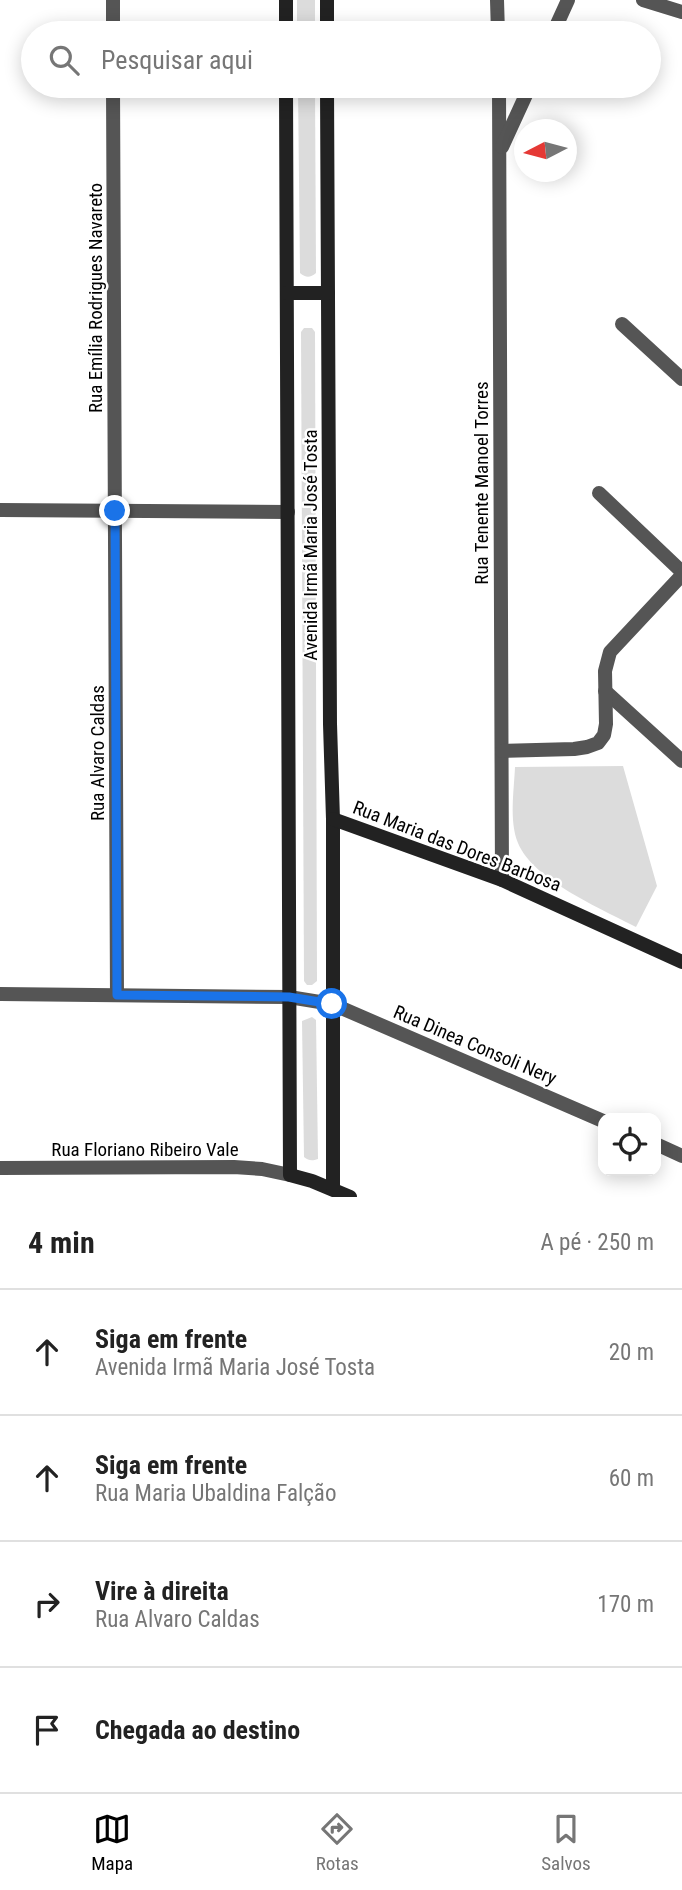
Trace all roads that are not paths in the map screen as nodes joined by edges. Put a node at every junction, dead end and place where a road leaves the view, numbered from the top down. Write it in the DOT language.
graph roads {
  1 [pos="113,0"];
  2 [pos="286,0"];
  3 [pos="327,0"];
  4 [pos="497,0"];
  5 [pos="568,0"];
  6 [pos="643,0"];
  7 [pos="682,12"];
  8 [pos="113,21"];
  9 [pos="286,21"];
  10 [pos="327,21"];
  11 [pos="498,21"];
  12 [pos="558,21"];
  13 [pos="113,98"];
  14 [pos="286,98"];
  15 [pos="327,98"];
  16 [pos="499,98"];
  17 [pos="525,98"];
  18 [pos="500,152"];
  19 [pos="287,293"];
  20 [pos="328,293"];
  21 [pos="622,324"];
  22 [pos="682,379"];
  23 [pos="599,493"];
  24 [pos="0,510"];
  25 [pos="115,511"];
  26 [pos="288,512"];
  27 [pos="682,574"];
  28 [pos="605,691"];
  29 [pos="502,751"];
  30 [pos="682,761"];
  31 [pos="333,819"];
  32 [pos="502,880"];
  33 [pos="682,962"];
  34 [pos="0,994"];
  35 [pos="117,995"];
  36 [pos="289,997"];
  37 [pos="332,1004"];
  38 [pos="598,1119"];
  39 [pos="661,1146"];
  40 [pos="682,1156"];
  41 [pos="0,1168"];
  42 [pos="290,1175"];
  43 [pos="332,1189"];
  44 [pos="350,1197"];
  1 -- 8 [label="street"];
  2 -- 9 [label="street"];
  3 -- 10 [label="street"];
  4 -- 11 [label="street"];
  5 -- 12 [label="street"];
  6 -- 7 [label="street"];
  13 -- 25 [label="street, Rua Emília Rodrigues Navareto"];
  14 -- 19 [label="street, Avenida Irmã Maria José Tosta"];
  15 -- 20 [label="street, Avenida Irmã Maria José Tosta"];
  16 -- 18 [label="street, Rua Tenente Manoel Torres"];
  17 -- 18 [label="street"];
  18 -- 29 [label="street, Rua Tenente Manoel Torres"];
  19 -- 20 [label="street"];
  19 -- 26 [label="street, Avenida Irmã Maria José Tosta"];
  20 -- 31 [label="street, Avenida Irmã Maria José Tosta"];
  21 -- 22 [label="street"];
  23 -- 27 [label="street"];
  24 -- 25 [label="street"];
  25 -- 26 [label="street"];
  25 -- 35 [label="street, Rua Alvaro Caldas"];
  26 -- 36 [label="street, Avenida Irmã Maria José Tosta"];
  27 -- 28 [label="street"];
  28 -- 29 [label="street"];
  28 -- 30 [label="street"];
  29 -- 32 [label="street, Rua Tenente Manoel Torres"];
  31 -- 32 [label="street, Rua Maria das Dores Barbosa"];
  31 -- 37 [label="street, Avenida Irmã Maria José Tosta"];
  32 -- 33 [label="street, Rua Maria das Dores Barbosa"];
  34 -- 35 [label="street"];
  35 -- 36 [label="street"];
  36 -- 37 [label="street"];
  36 -- 42 [label="street, Avenida Irmã Maria José Tosta"];
  37 -- 38 [label="street, Rua Dinea Consoli Nery"];
  37 -- 43 [label="street, Avenida Irmã Maria José Tosta"];
  39 -- 40 [label="street"];
  41 -- 42 [label="street, Rua Floriano Ribeiro Vale"];
  42 -- 43 [label="street"];
  43 -- 44 [label="street"];
}
